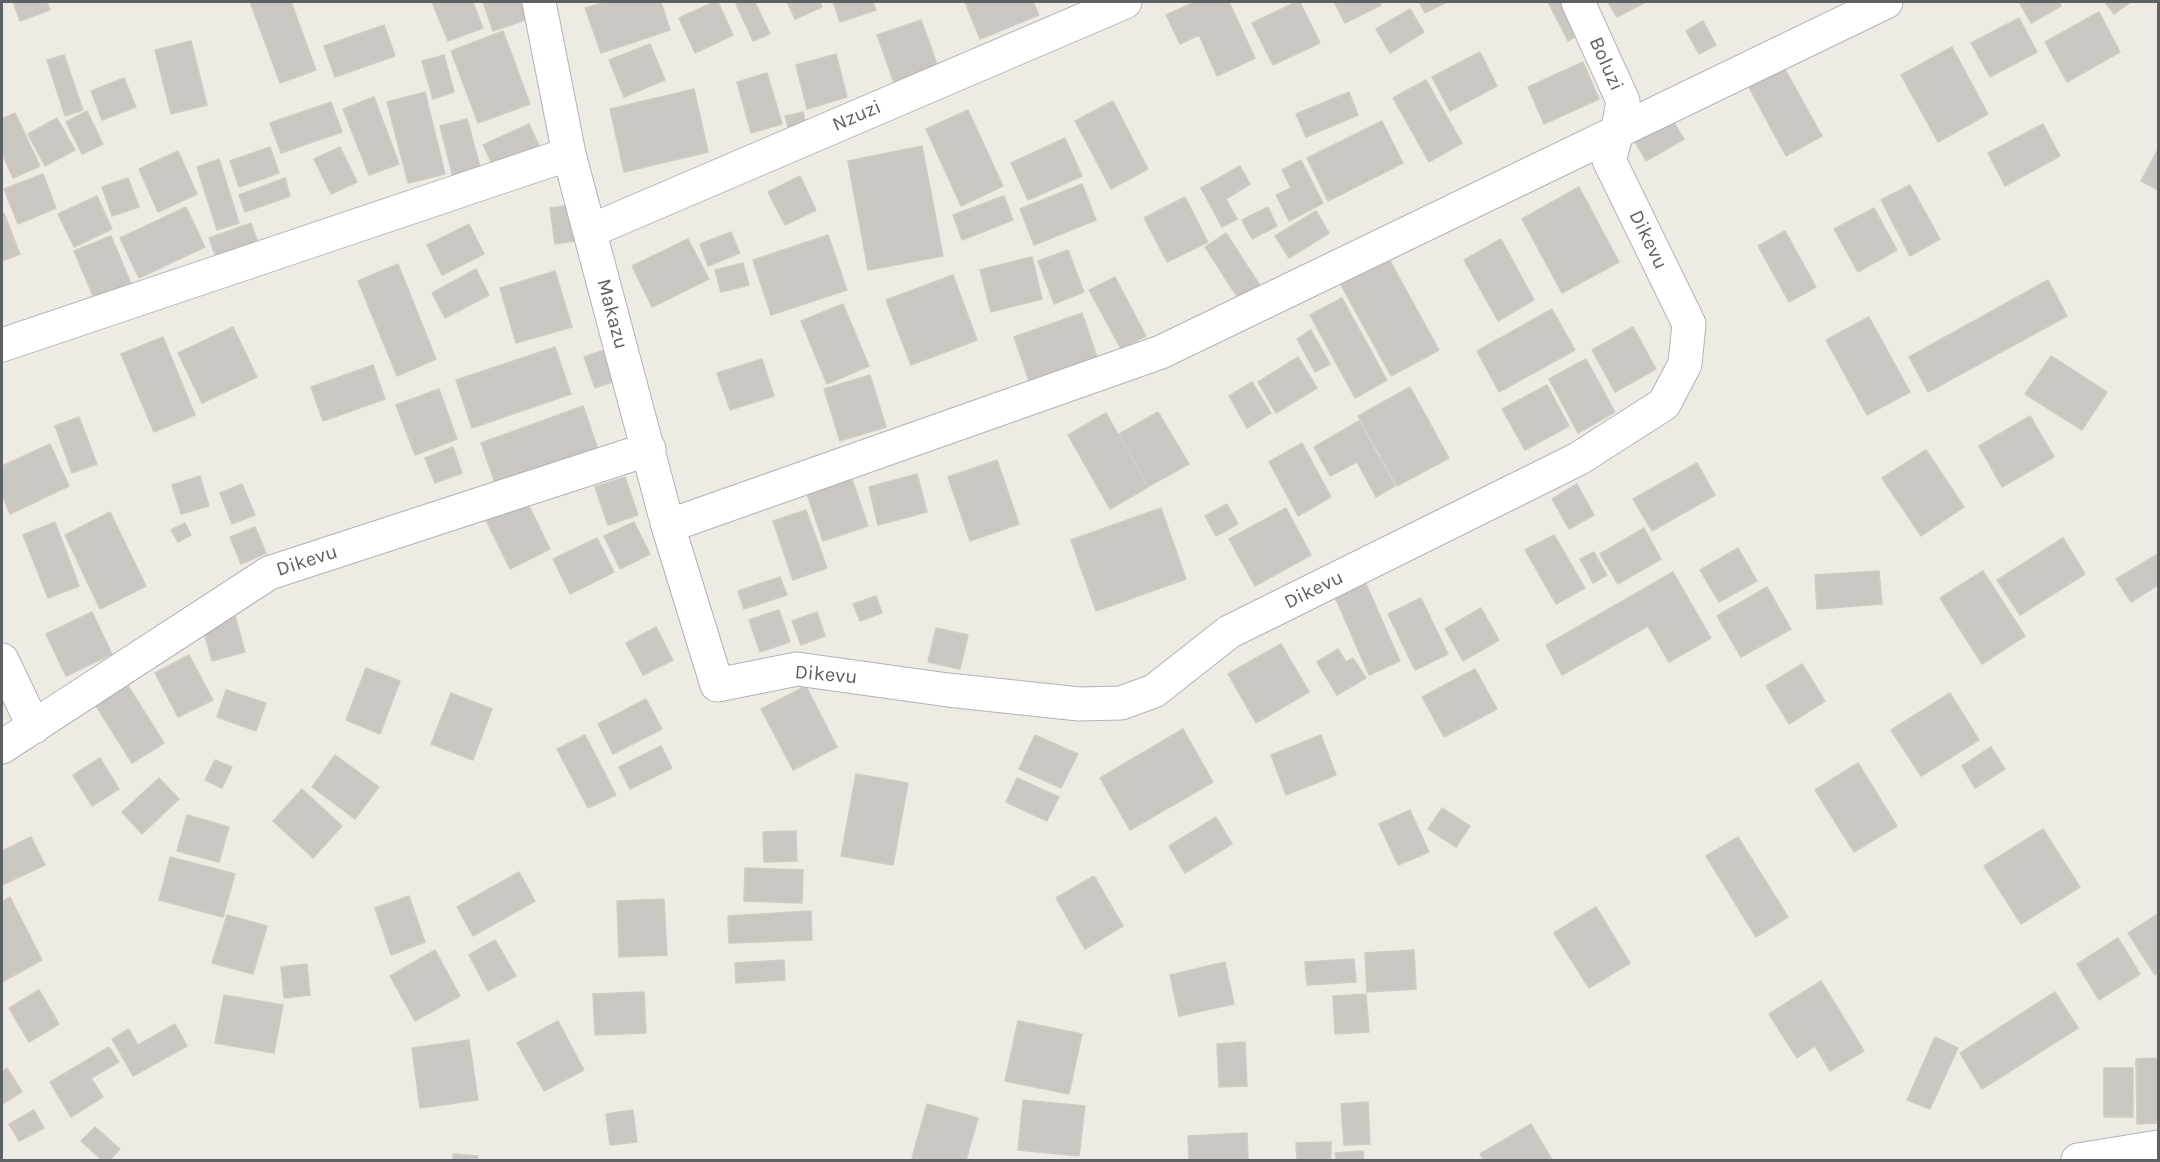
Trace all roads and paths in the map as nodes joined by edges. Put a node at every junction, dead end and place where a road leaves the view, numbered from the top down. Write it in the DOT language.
graph roads {
  1 [pos="539,2"];
  2 [pos="1125,2"];
  3 [pos="1578,2"];
  4 [pos="1886,2"];
  5 [pos="1618,129"];
  6 [pos="569,154"];
  7 [pos="590,231"];
  8 [pos="2,345"];
  9 [pos="649,449"];
  10 [pos="668,526"];
  11 [pos="698,624"];
  12 [pos="2,660"];
  13 [pos="34,727"];
  14 [pos="2,747"];
  15 [pos="2158,1148"];
  16 [pos="2078,1161"];
  1 -- 6 [label="street, Makazu"];
  2 -- 7 [label="street, Nzuzi"];
  3 -- 5 [label="street, Boluzi"];
  4 -- 5 [label="street"];
  5 -- 10 [label="street"];
  5 -- 11 [label="street, Dikevu"];
  6 -- 7 [label="street, Makazu"];
  6 -- 8 [label="street"];
  7 -- 9 [label="street, Makazu"];
  9 -- 10 [label="street, Makazu"];
  9 -- 13 [label="street, Dikevu"];
  10 -- 11 [label="street, Makazu"];
  12 -- 13 [label="street"];
  13 -- 14 [label="street, Dikevu"];
  15 -- 16 [label="street"];
}
